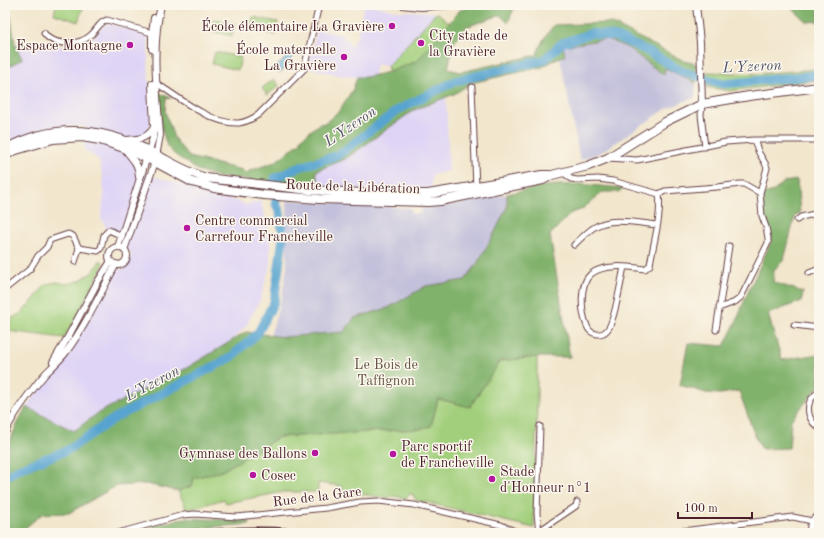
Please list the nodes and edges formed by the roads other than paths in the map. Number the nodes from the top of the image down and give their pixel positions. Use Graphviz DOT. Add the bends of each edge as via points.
graph roads {
  1 [pos="157,5"];
  2 [pos="160,5"];
  3 [pos="319,5"];
  4 [pos="402,5"];
  5 [pos="449,5"];
  6 [pos="696,5"];
  7 [pos="44,33"];
  8 [pos="152,33"];
  9 [pos="156,53"];
  10 [pos="152,63"];
  11 [pos="156,83"];
  12 [pos="472,87"];
  13 [pos="819,87"];
  14 [pos="702,104"];
  15 [pos="154,128"];
  16 [pos="754,140"];
  17 [pos="819,140"];
  18 [pos="124,144"];
  19 [pos="704,147"];
  20 [pos="9,149"];
  21 [pos="5,156"];
  22 [pos="152,156"];
  23 [pos="608,158"];
  24 [pos="563,172"];
  25 [pos="140,180"];
  26 [pos="477,190"];
  27 [pos="760,193"];
  28 [pos="658,194"];
  29 [pos="819,213"];
  30 [pos="797,220"];
  31 [pos="657,225"];
  32 [pos="122,236"];
  33 [pos="574,245"];
  34 [pos="729,246"];
  35 [pos="79,248"];
  36 [pos="121,248"];
  37 [pos="76,262"];
  38 [pos="114,263"];
  39 [pos="624,267"];
  40 [pos="819,269"];
  41 [pos="809,273"];
  42 [pos="5,289"];
  43 [pos="719,308"];
  44 [pos="794,325"];
  45 [pos="819,328"];
  46 [pos="716,330"];
  47 [pos="819,390"];
  48 [pos="540,426"];
  49 [pos="819,428"];
  50 [pos="5,432"];
  51 [pos="577,502"];
  52 [pos="819,517"];
  53 [pos="812,521"];
  54 [pos="539,532"];
  55 [pos="118,533"];
  56 [pos="519,533"];
  57 [pos="667,533"];
  58 [pos="811,533"];
  1 -- 8 [label="street"];
  2 -- 9 [label="street"];
  3 -- 11 [label="street" via="304,69 250,120 232,123 212,118"];
  4 -- 5 [label="street"];
  6 -- 14 [label="street" via="700,34"];
  7 -- 8 [label="street" via="51,40 62,43 77,42 92,35 103,21 107,20"];
  8 -- 9 [label="street"];
  8 -- 10 [label="street"];
  9 -- 11 [label="street"];
  10 -- 11 [label="street"];
  10 -- 15 [label="street"];
  11 -- 22 [label="street" via="160,134"];
  12 -- 26 [label="street"];
  13 -- 14 [label="main road, Route de la Libération"];
  14 -- 19 [label="street"];
  14 -- 23 [label="main road, Route de la Libération" via="665,122"];
  15 -- 18 [label="street" via="146,138"];
  15 -- 22 [label="street"];
  16 -- 17 [label="street, Route de la Libération"];
  16 -- 19 [label="street, Route de la Libération"];
  16 -- 27 [label="street" via="767,168"];
  18 -- 20 [label="main road" via="103,134 71,130 36,136"];
  18 -- 22 [label="main road"];
  18 -- 25 [label="street" via="138,166"];
  19 -- 23 [label="street, Route de la Libération" via="637,160"];
  20 -- 21 [label="main road"];
  22 -- 25 [label="street"];
  22 -- 26 [label="main road, Route de la Libération" via="206,178 266,186 416,194"];
  22 -- 26 [label="main road, Route de la Libération" via="192,182 264,195 428,202"];
  22 -- 36 [label="street"];
  23 -- 24 [label="main road, Route de la Libération"];
  24 -- 26 [label="main road, Route de la Libération" via="542,174"];
  24 -- 28 [label="street" via="570,179 613,181"];
  25 -- 32 [label="street"];
  27 -- 28 [label="street" via="740,184 665,191"];
  27 -- 43 [label="street" via="768,243 741,297"];
  28 -- 31 [label="street" via="660,201"];
  29 -- 30 [label="street"];
  31 -- 33 [label="street" via="626,221 608,222 594,227"];
  31 -- 39 [label="street" via="650,265 645,269"];
  32 -- 35 [label="street" via="109,230 104,235 98,251"];
  32 -- 36 [label="street"];
  34 -- 43 [label="street"];
  35 -- 37 [label="street"];
  35 -- 42 [label="street" via="73,236 68,234 50,240 30,269"];
  36 -- 38 [label="street" via="111,251 109,256"];
  36 -- 38 [label="street" via="126,254 126,259 123,263"];
  38 -- 50 [label="street" via="97,283 46,374 25,400"];
  39 -- 39 [label="street" via="615,266 596,271 586,280 582,303 586,326 593,333 604,333 611,325"];
  40 -- 41 [label="street"];
  43 -- 46 [label="street"];
  44 -- 45 [label="street"];
  47 -- 49 [label="street" via="810,401 809,411 811,420"];
  48 -- 54 [label="street" via="537,513"];
  51 -- 54 [label="street" via="576,506"];
  52 -- 53 [label="main road"];
  53 -- 57 [label="street" via="793,517"];
  53 -- 58 [label="main road"];
  55 -- 56 [label="street, Rue de la Gare" via="183,515 246,516 378,501 414,505 501,525"];
}
